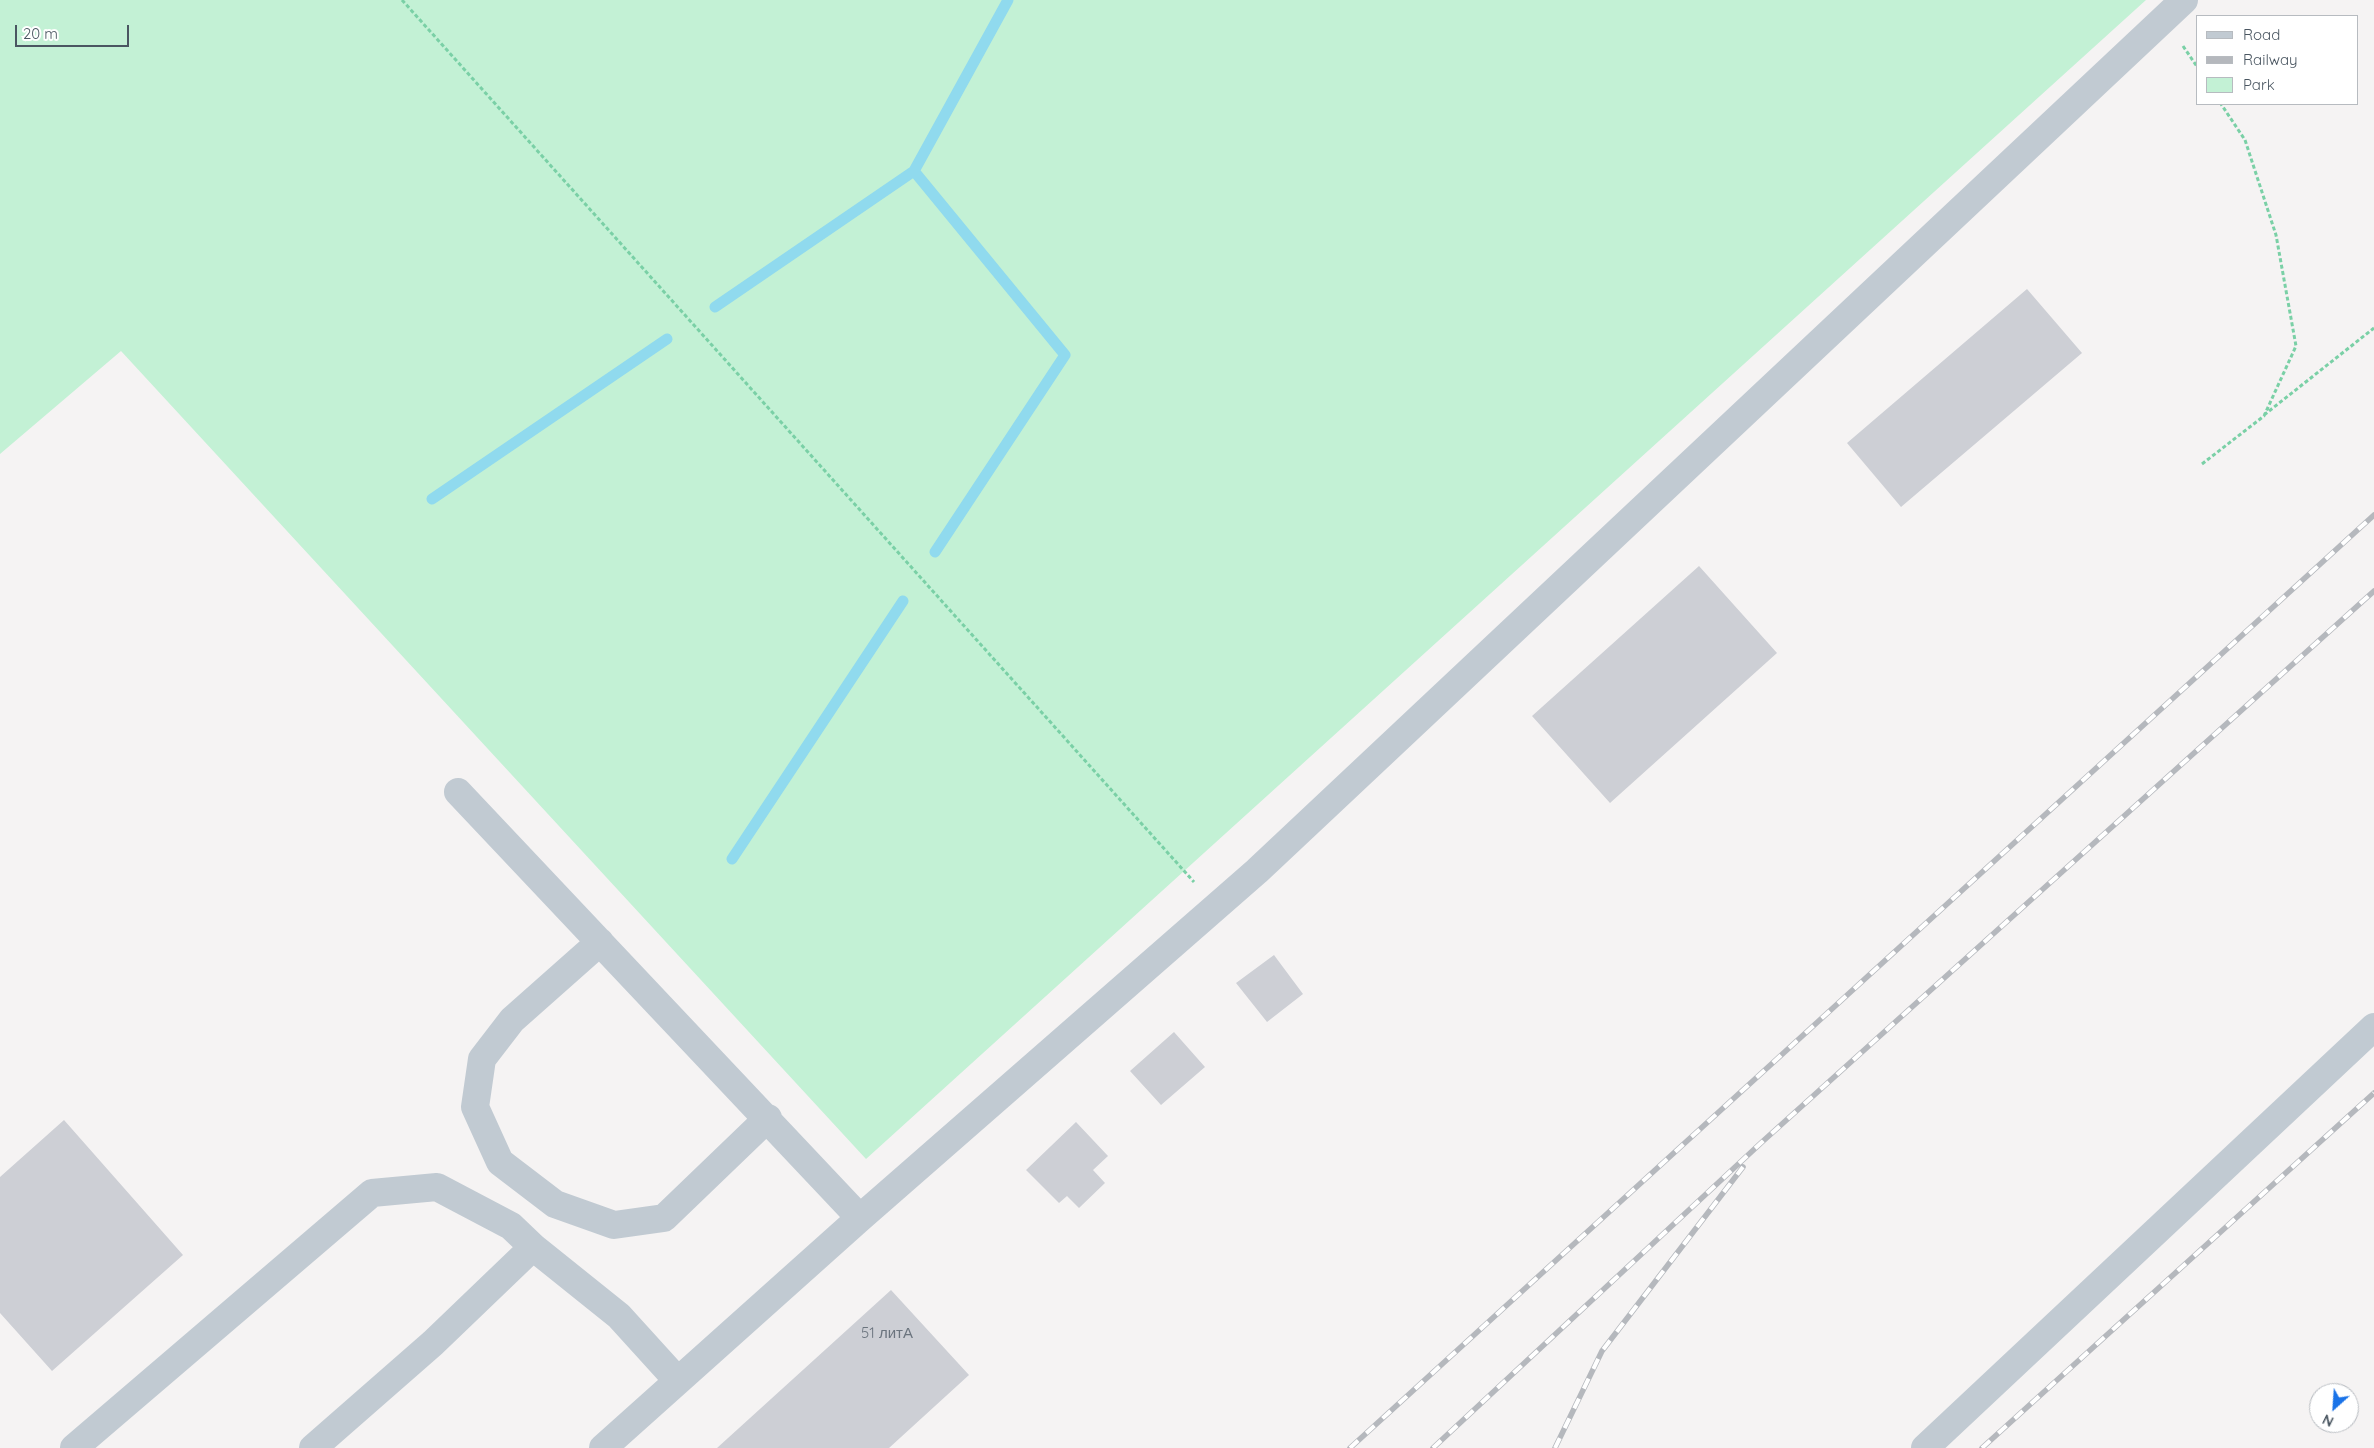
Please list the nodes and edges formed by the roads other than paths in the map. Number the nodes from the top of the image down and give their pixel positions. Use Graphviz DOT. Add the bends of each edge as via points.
graph roads {
  1 [pos="2184,0"];
  2 [pos="458,792"];
  3 [pos="600,942"];
  4 [pos="2374,1027"];
  5 [pos="768,1118"];
  6 [pos="860,1218"];
  7 [pos="532,1247"];
  8 [pos="678,1381"];
  9 [pos="74,1448"];
  10 [pos="312,1448"];
  11 [pos="603,1448"];
  12 [pos="1925,1448"];
  1 -- 6 [label="lane" via="1257,871"];
  2 -- 3 [label="lane"];
  3 -- 5 [label="lane"];
  3 -- 5 [label="lane" via="512,1020 482,1058 475,1107 500,1162 555,1204 614,1226 664,1218"];
  4 -- 12 [label="lane"];
  5 -- 6 [label="lane"];
  6 -- 8 [label="lane"];
  7 -- 8 [label="lane" via="619,1316"];
  7 -- 9 [label="lane" via="511,1226 438,1187 372,1193"];
  7 -- 10 [label="lane" via="433,1343"];
  8 -- 11 [label="lane"];
}
